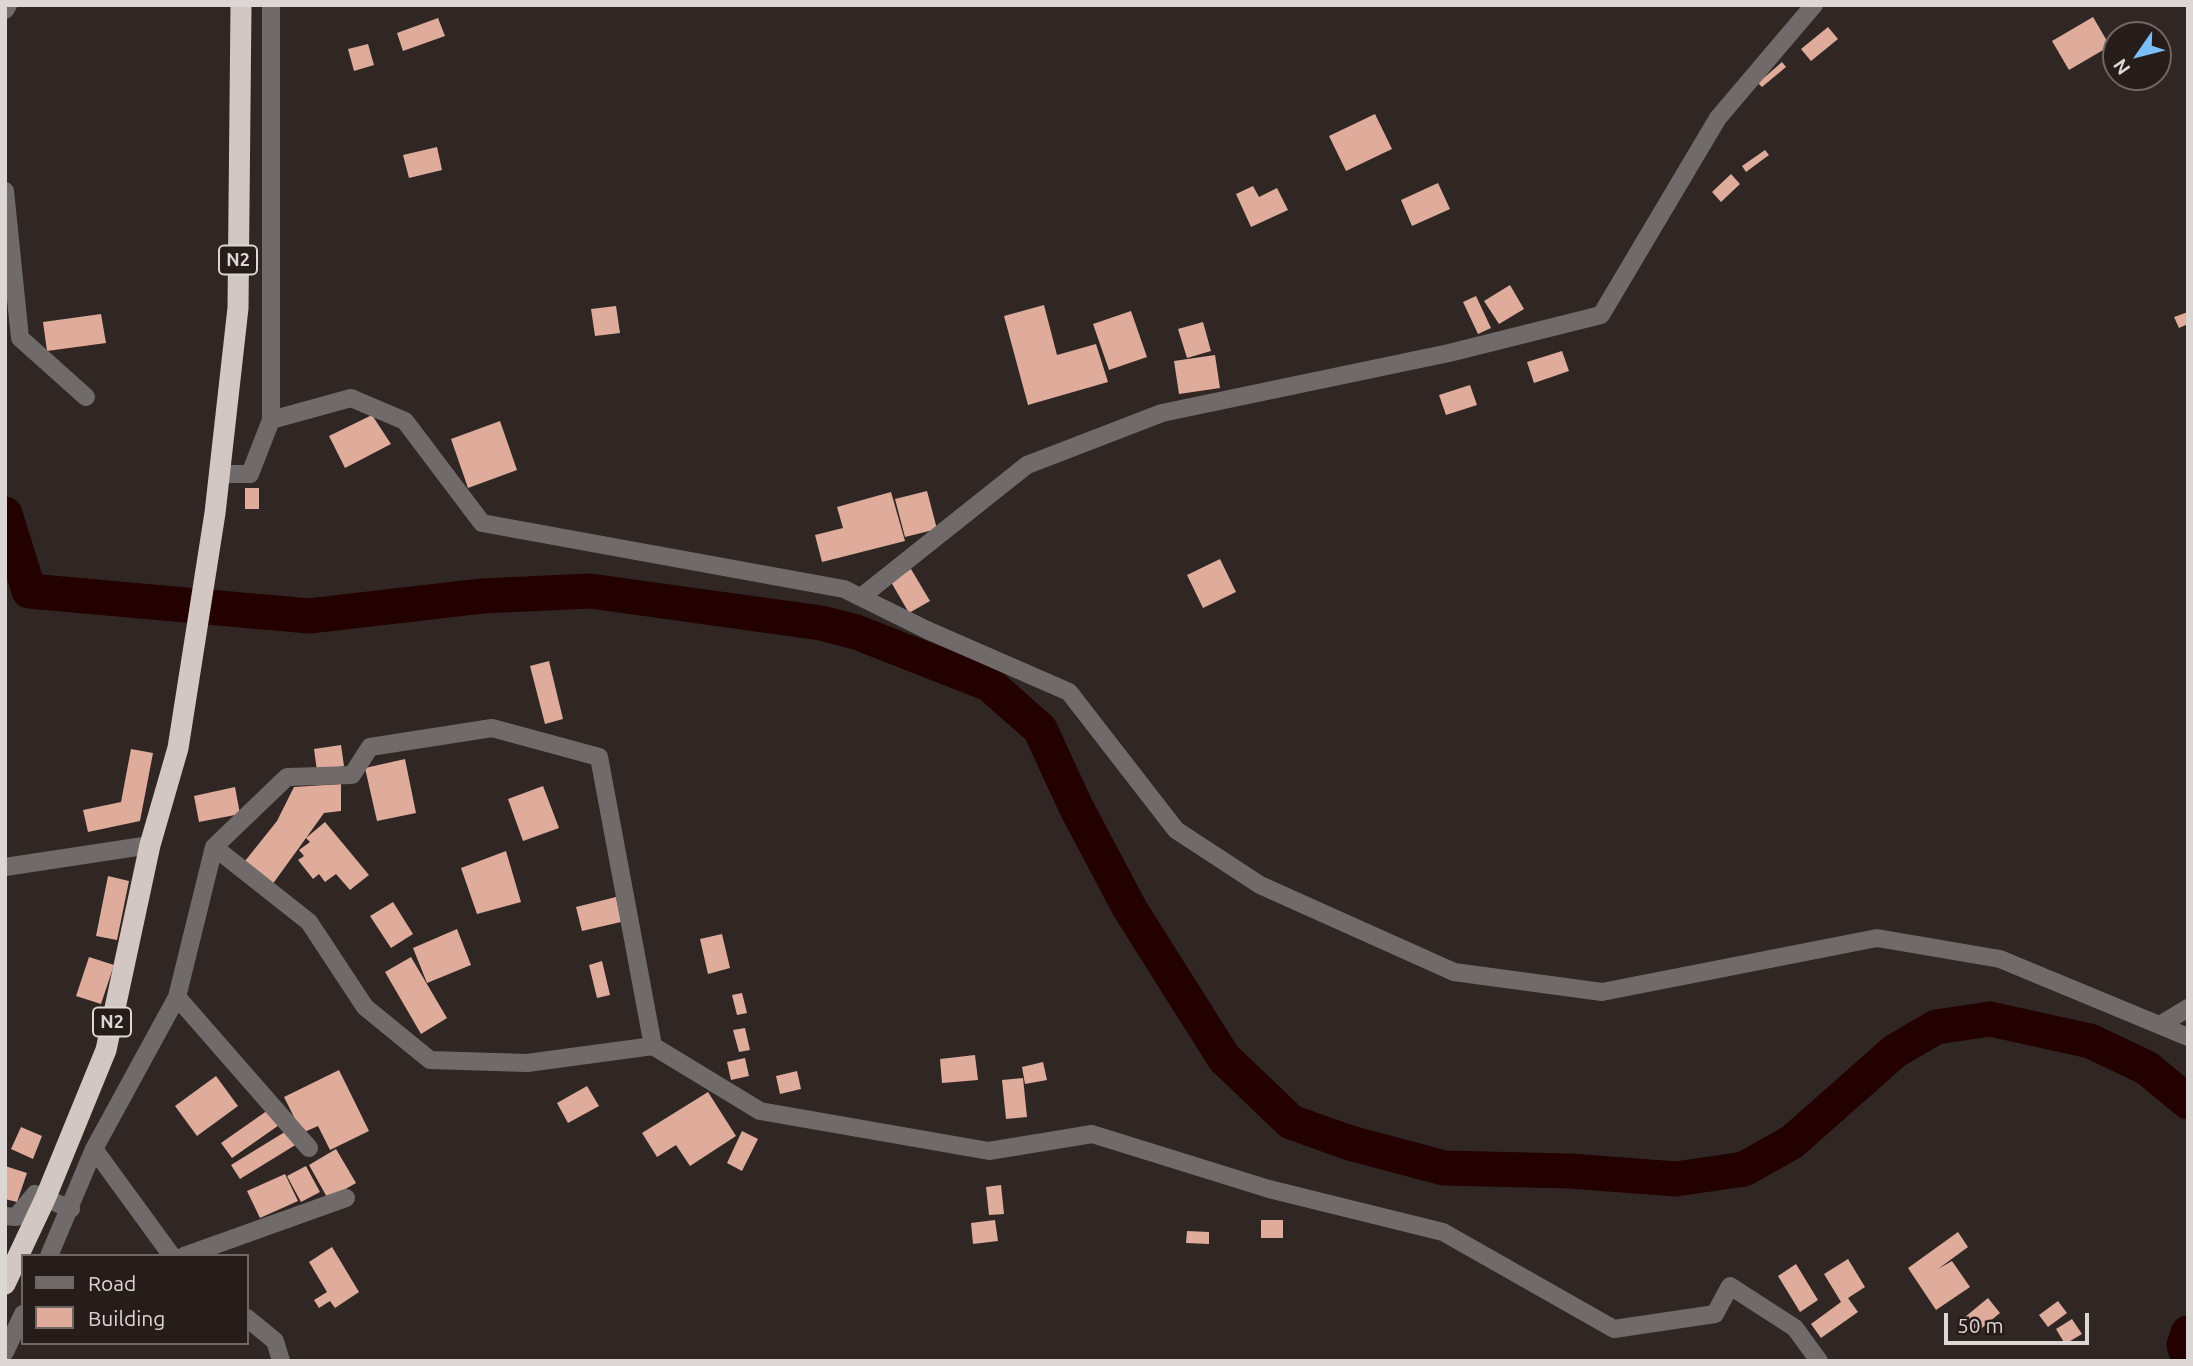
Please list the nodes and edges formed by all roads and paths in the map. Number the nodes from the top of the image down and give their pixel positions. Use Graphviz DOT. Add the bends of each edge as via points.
graph roads {
  1 [pos="8,5"];
  2 [pos="241,5"];
  3 [pos="271,5"];
  4 [pos="1814,5"];
  5 [pos="5,10"];
  6 [pos="5,191"];
  7 [pos="86,397"];
  8 [pos="271,420"];
  9 [pos="219,474"];
  10 [pos="861,597"];
  11 [pos="150,845"];
  12 [pos="214,847"];
  13 [pos="5,867"];
  14 [pos="177,997"];
  15 [pos="2188,1008"];
  16 [pos="2160,1025"];
  17 [pos="2188,1037"];
  18 [pos="653,1046"];
  19 [pos="309,1148"];
  20 [pos="94,1149"];
  21 [pos="346,1198"];
  22 [pos="45,1199"];
  23 [pos="71,1209"];
  24 [pos="5,1216"];
  25 [pos="50,1254"];
  26 [pos="171,1254"];
  27 [pos="190,1254"];
  28 [pos="5,1284"];
  29 [pos="21,1318"];
  30 [pos="248,1319"];
  31 [pos="5,1352"];
  32 [pos="281,1361"];
  33 [pos="1819,1361"];
  1 -- 5 [label="street"];
  2 -- 9 [label="highway, N2" via="238,308"];
  3 -- 8 [label="street"];
  4 -- 10 [label="street" via="1718,118 1601,316 1162,413 1027,465"];
  6 -- 7 [label="street" via="20,338"];
  8 -- 9 [label="street" via="250,474"];
  8 -- 10 [label="street" via="351,398 405,421 482,523 844,589"];
  9 -- 11 [label="highway, N2" via="178,748"];
  10 -- 16 [label="street" via="1069,692 1176,830 1260,885 1454,972 1602,992 1877,938 2000,959"];
  11 -- 13 [label="street"];
  11 -- 22 [label="highway, N2" via="106,1051"];
  12 -- 14 [label="street"];
  12 -- 18 [label="street" via="309,922 365,1007 430,1060 527,1063"];
  12 -- 18 [label="street" via="287,777 352,775 370,747 492,728 599,757"];
  14 -- 19 [label="street"];
  14 -- 20 [label="street"];
  15 -- 16 [label="street"];
  16 -- 17 [label="street"];
  18 -- 33 [label="street" via="760,1111 989,1151 1091,1134 1269,1189 1443,1232 1614,1329 1715,1314 1730,1286 1795,1328"];
  20 -- 23 [label="street"];
  20 -- 26 [label="street"];
  21 -- 27 [label="street"];
  22 -- 23 [label="street"];
  22 -- 24 [label="street" via="35,1194 16,1217"];
  22 -- 28 [label="highway, N2"];
  23 -- 25 [label="street"];
  29 -- 31 [label="street"];
  30 -- 32 [label="street" via="275,1341"];
}
